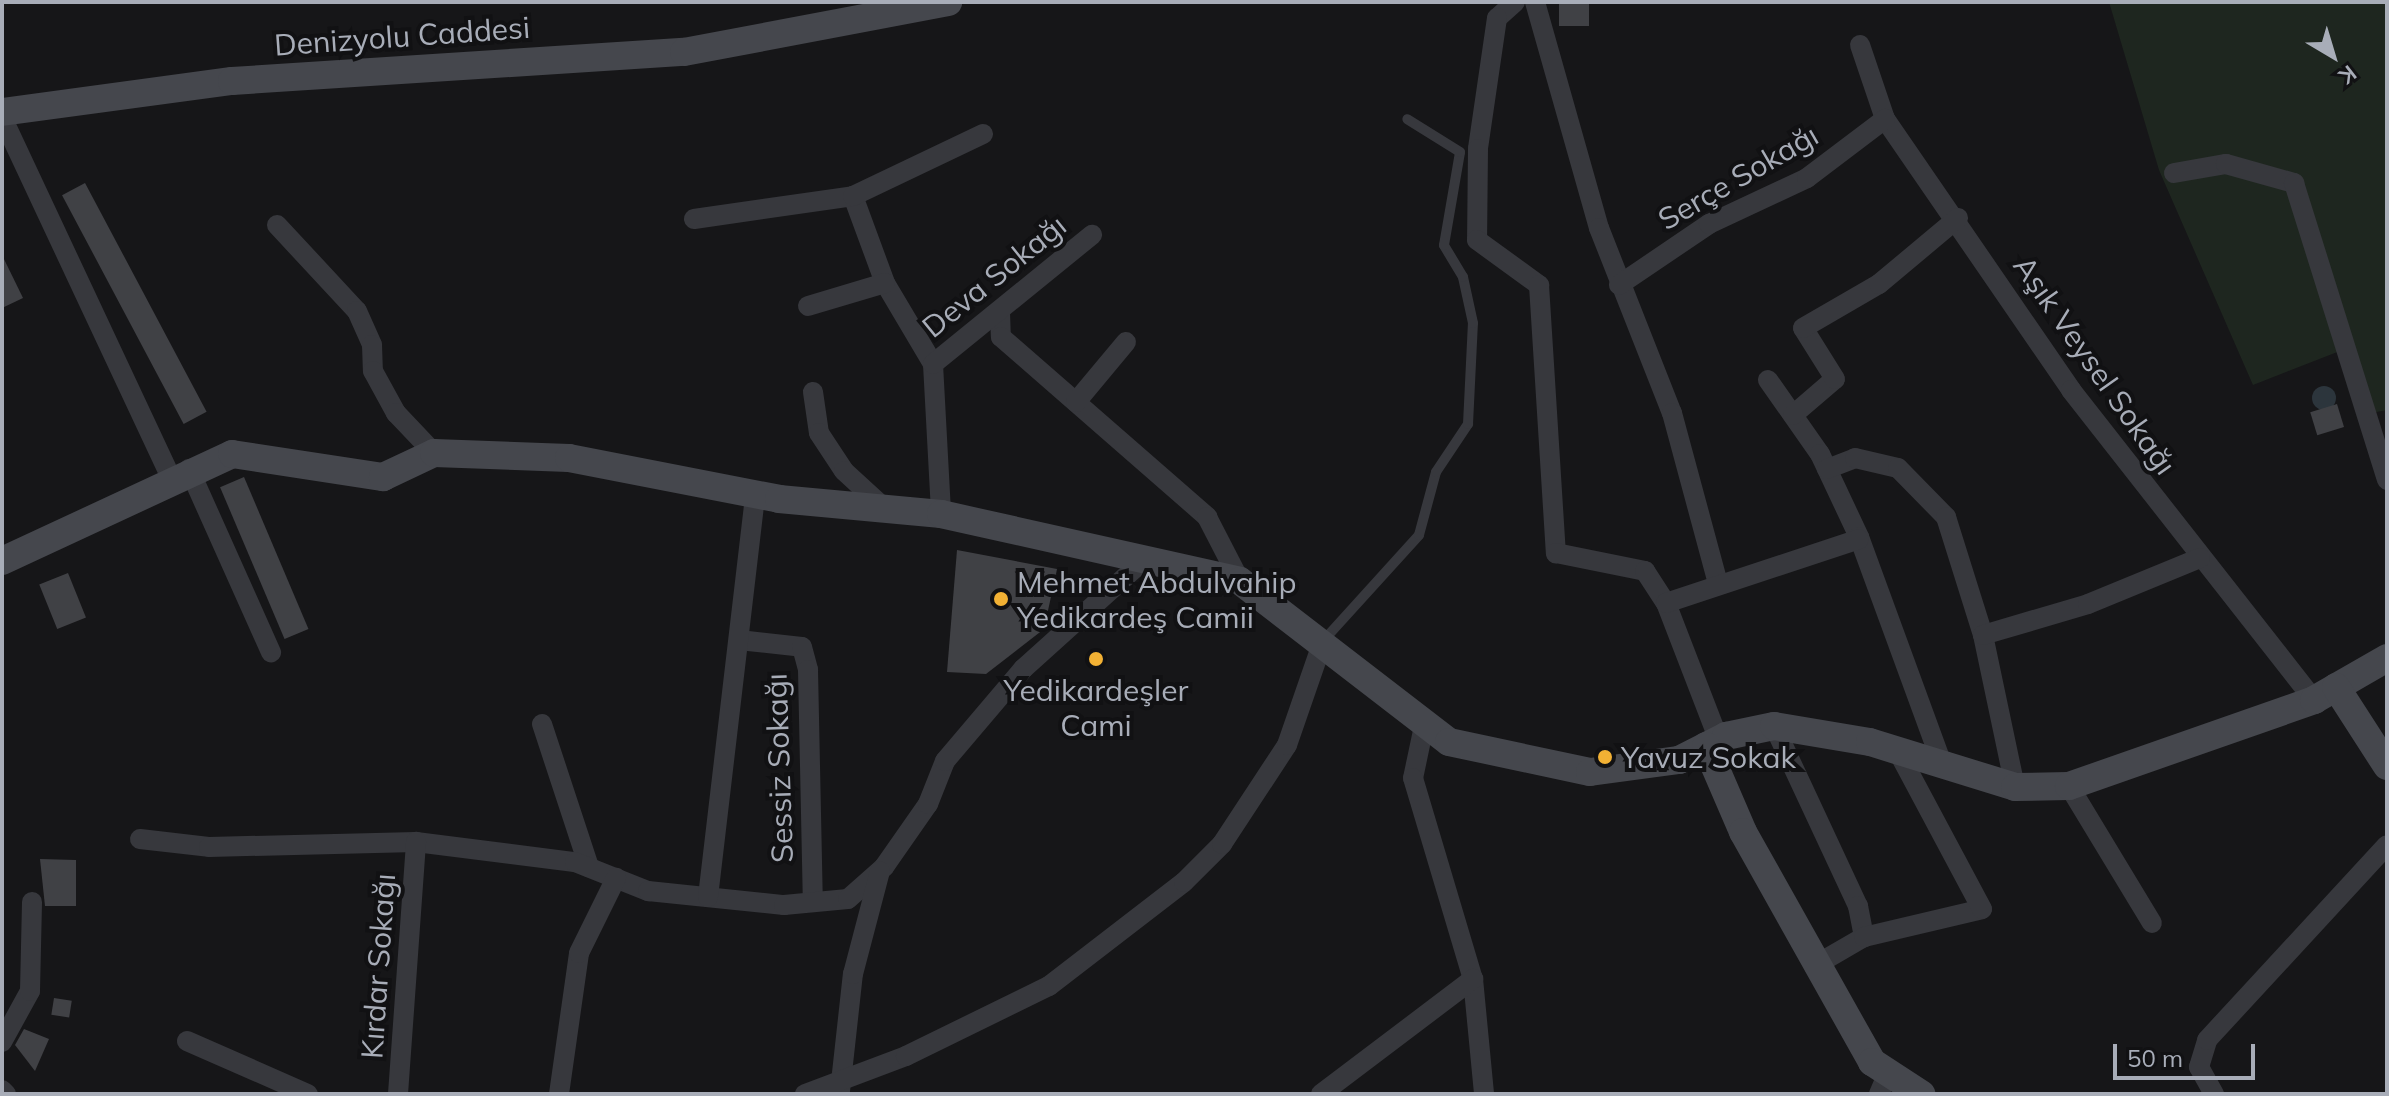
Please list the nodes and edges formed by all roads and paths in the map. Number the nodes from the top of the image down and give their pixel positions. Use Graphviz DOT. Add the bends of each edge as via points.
graph roads {
  1 [pos="948,2"];
  2 [pos="1515,2"];
  3 [pos="1535,2"];
  4 [pos="1860,45"];
  5 [pos="2,115"];
  6 [pos="1407,119"];
  7 [pos="1885,119"];
  8 [pos="983,134"];
  9 [pos="2174,173"];
  10 [pos="853,196"];
  11 [pos="1958,218"];
  12 [pos="694,219"];
  13 [pos="277,225"];
  14 [pos="1092,235"];
  15 [pos="885,283"];
  16 [pos="1619,285"];
  17 [pos="808,306"];
  18 [pos="1000,312"];
  19 [pos="1126,342"];
  20 [pos="933,364"];
  21 [pos="1768,380"];
  22 [pos="813,392"];
  23 [pos="1076,402"];
  24 [pos="1793,415"];
  25 [pos="434,453"];
  26 [pos="1827,469"];
  27 [pos="180,474"];
  28 [pos="2387,480"];
  29 [pos="755,495"];
  30 [pos="882,506"];
  31 [pos="941,514"];
  32 [pos="1859,539"];
  33 [pos="2200,558"];
  34 [pos="1144,560"];
  35 [pos="2,561"];
  36 [pos="1240,581"];
  37 [pos="1718,584"];
  38 [pos="1666,603"];
  39 [pos="1983,635"];
  40 [pos="739,640"];
  41 [pos="1323,641"];
  42 [pos="271,652"];
  43 [pos="2387,658"];
  44 [pos="2325,694"];
  45 [pos="542,724"];
  46 [pos="1424,726"];
  47 [pos="1774,726"];
  48 [pos="1713,743"];
  49 [pos="1897,750"];
  50 [pos="1942,764"];
  51 [pos="2387,766"];
  52 [pos="2069,786"];
  53 [pos="2015,787"];
  54 [pos="140,839"];
  55 [pos="416,842"];
  56 [pos="2387,845"];
  57 [pos="589,867"];
  58 [pos="880,871"];
  59 [pos="616,878"];
  60 [pos="708,897"];
  61 [pos="32,902"];
  62 [pos="813,902"];
  63 [pos="2152,923"];
  64 [pos="1864,937"];
  65 [pos="1814,966"];
  66 [pos="1473,979"];
  67 [pos="187,1041"];
  68 [pos="2,1042"];
  69 [pos="1884,1083"];
  70 [pos="841,1088"];
  71 [pos="308,1094"];
  72 [pos="398,1094"];
  73 [pos="559,1094"];
  74 [pos="805,1094"];
  75 [pos="1321,1094"];
  76 [pos="1484,1094"];
  77 [pos="1921,1094"];
  78 [pos="2214,1094"];
  1 -- 5 [label="main road, Denizyolu Caddesi" via="684,52 232,81"];
  2 -- 38 [label="street" via="1497,18 1478,149 1477,240 1539,285 1556,553 1645,571"];
  3 -- 16 [label="street"];
  4 -- 7 [label="street, Aşık Veysel Sokağı"];
  5 -- 27 [label="street"];
  6 -- 41 [label="lane" via="1460,152 1444,245 1463,277 1473,323 1468,424 1436,472 1419,535"];
  7 -- 11 [label="street, Aşık Veysel Sokağı"];
  7 -- 16 [label="street, Serçe Sokağı" via="1807,178 1709,224"];
  8 -- 10 [label="street"];
  9 -- 28 [label="street" via="2226,164 2294,183"];
  10 -- 12 [label="street"];
  10 -- 15 [label="street"];
  11 -- 24 [label="street" via="1879,284 1803,328 1835,379"];
  11 -- 33 [label="street, Aşık Veysel Sokağı" via="2071,390"];
  13 -- 25 [label="street" via="357,311 385,392"];
  14 -- 18 [label="street, Deva Sokağı"];
  15 -- 17 [label="street"];
  15 -- 20 [label="street"];
  16 -- 37 [label="street" via="1672,413"];
  18 -- 20 [label="street, Deva Sokağı"];
  18 -- 23 [label="street" via="1001,337"];
  19 -- 23 [label="street"];
  20 -- 31 [label="street"];
  21 -- 24 [label="street"];
  22 -- 30 [label="street" via="819,433 844,471"];
  23 -- 36 [label="street" via="1207,517"];
  24 -- 26 [label="street"];
  25 -- 27 [label="main road" via="383,477 267,454 232,454"];
  25 -- 29 [label="main road" via="569,458"];
  26 -- 32 [label="street"];
  26 -- 39 [label="street" via="1855,458 1898,468 1925,490 1946,517"];
  27 -- 35 [label="main road"];
  27 -- 42 [label="street"];
  29 -- 30 [label="main road"];
  29 -- 40 [label="street"];
  30 -- 31 [label="main road"];
  31 -- 34 [label="main road"];
  32 -- 37 [label="street"];
  32 -- 50 [label="street"];
  33 -- 39 [label="street" via="2088,604"];
  33 -- 44 [label="street, Aşık Veysel Sokağı"];
  34 -- 36 [label="main road"];
  34 -- 58 [label="street" via="1023,669 945,761 928,804"];
  36 -- 41 [label="main road"];
  37 -- 38 [label="street"];
  38 -- 48 [label="street"];
  39 -- 53 [label="street"];
  40 -- 60 [label="street"];
  40 -- 62 [label="street, Sessiz Sokağı" via="802,647 808,670"];
  41 -- 46 [label="main road"];
  41 -- 70 [label="street" via="1287,745 1222,844 1184,882 1049,986"];
  43 -- 44 [label="main road"];
  44 -- 51 [label="main road"];
  44 -- 52 [label="main road"];
  45 -- 57 [label="street"];
  46 -- 48 [label="main road" via="1449,742 1590,772 1679,760"];
  46 -- 66 [label="street" via="1413,778"];
  47 -- 48 [label="main road"];
  47 -- 49 [label="main road"];
  47 -- 64 [label="street" via="1858,906"];
  48 -- 65 [label="main road"];
  49 -- 50 [label="main road"];
  49 -- 64 [label="street" via="1982,909"];
  50 -- 53 [label="main road"];
  52 -- 53 [label="main road"];
  52 -- 63 [label="street"];
  54 -- 55 [label="street" via="209,847"];
  55 -- 57 [label="street"];
  55 -- 72 [label="street, Kırdar Sokağı"];
  56 -- 78 [label="street" via="2207,1040 2199,1067"];
  57 -- 59 [label="street"];
  58 -- 62 [label="street" via="848,899"];
  58 -- 70 [label="street" via="853,974"];
  59 -- 60 [label="street" via="648,891"];
  59 -- 73 [label="street" via="579,953"];
  60 -- 62 [label="street"];
  61 -- 68 [label="street" via="30,991"];
  64 -- 65 [label="street"];
  65 -- 69 [label="main road"];
  66 -- 75 [label="street"];
  66 -- 76 [label="street"];
  67 -- 71 [label="street"];
  69 -- 77 [label="main road"];
  70 -- 74 [label="street"];
}
